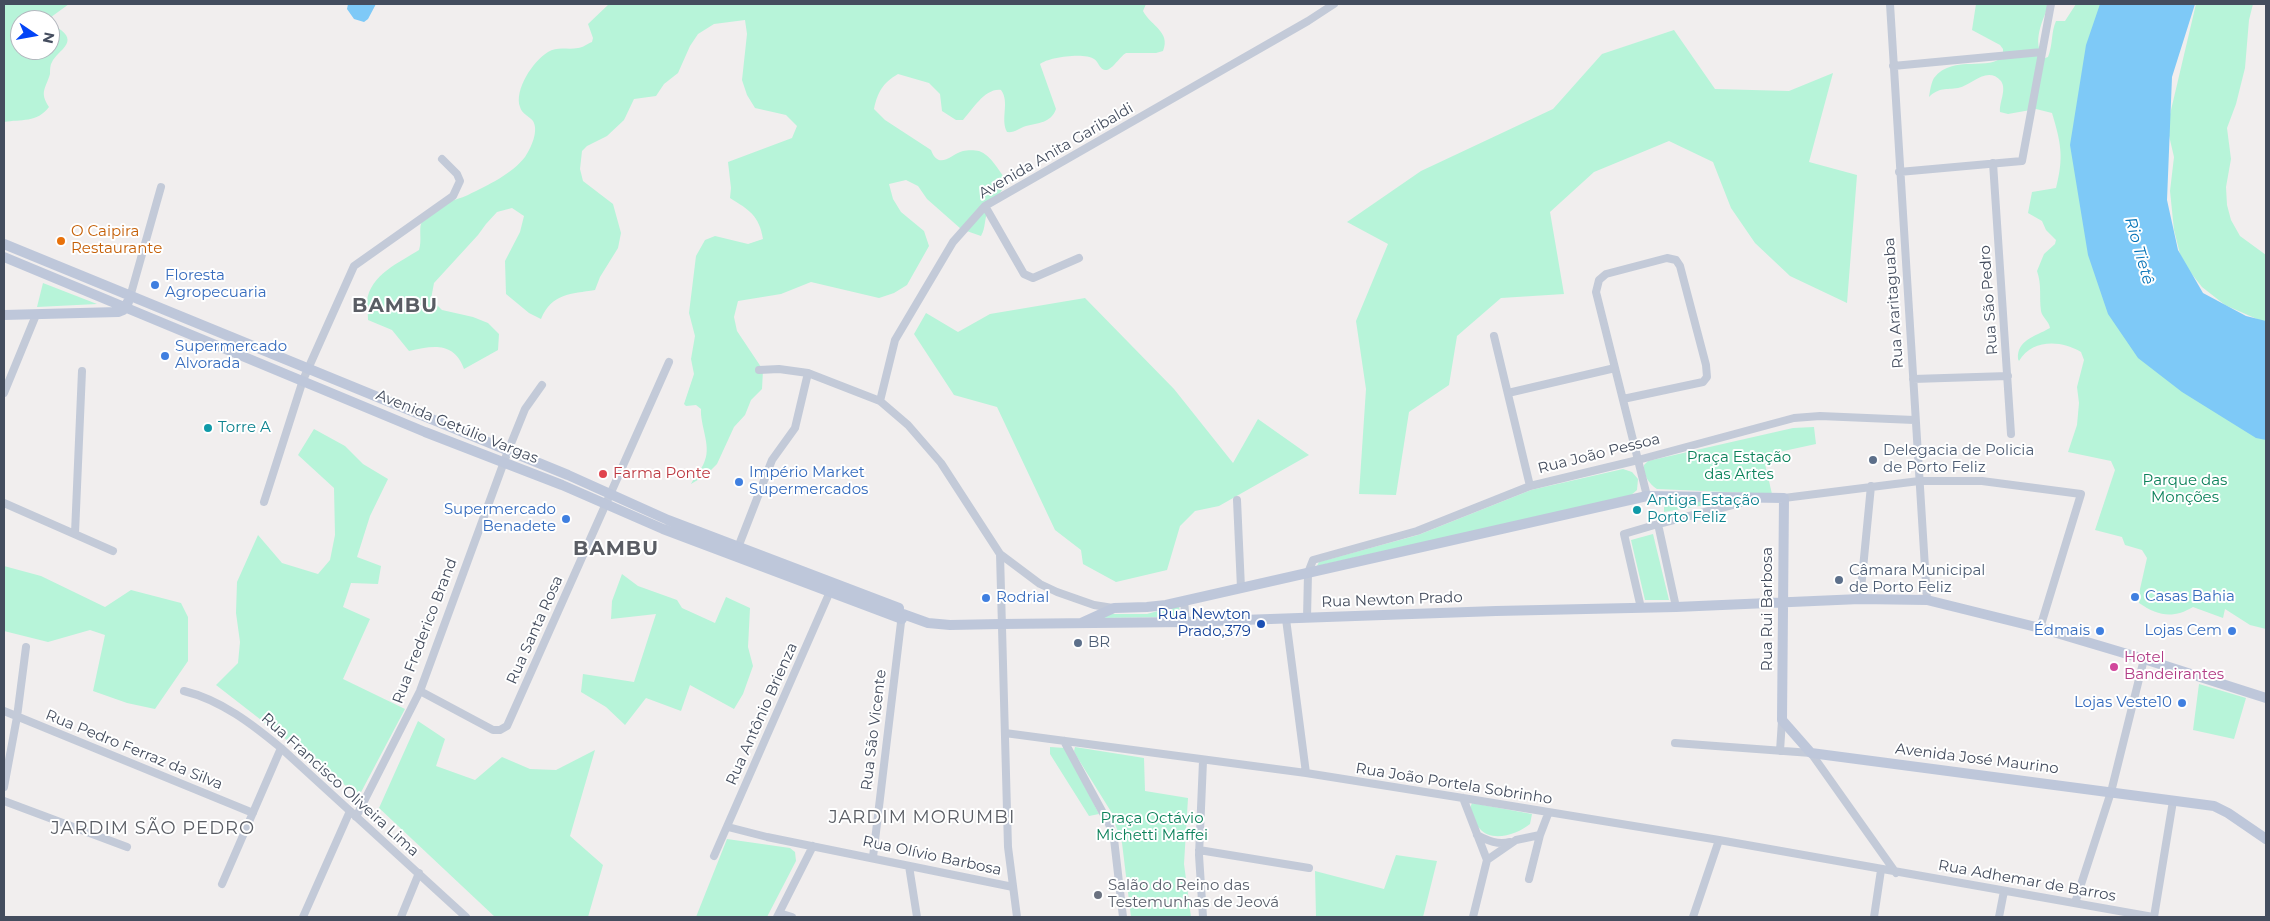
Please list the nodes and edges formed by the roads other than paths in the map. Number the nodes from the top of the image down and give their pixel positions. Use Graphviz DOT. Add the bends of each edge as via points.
graph roads {
  1 [pos="1334,4"];
  2 [pos="1890,4"];
  3 [pos="2051,4"];
  4 [pos="2042,52"];
  5 [pos="1893,66"];
  6 [pos="442,159"];
  7 [pos="1993,163"];
  8 [pos="1900,172"];
  9 [pos="161,187"];
  10 [pos="985,206"];
  11 [pos="4,244"];
  12 [pos="4,256"];
  13 [pos="1079,258"];
  14 [pos="130,297"];
  15 [pos="126,307"];
  16 [pos="4,315"];
  17 [pos="36,315"];
  18 [pos="1494,336"];
  19 [pos="669,362"];
  20 [pos="1616,368"];
  21 [pos="307,370"];
  22 [pos="759,370"];
  23 [pos="82,371"];
  24 [pos="808,373"];
  25 [pos="2008,376"];
  26 [pos="1912,379"];
  27 [pos="303,380"];
  28 [pos="542,384"];
  29 [pos="4,393"];
  30 [pos="1508,393"];
  31 [pos="1623,399"];
  32 [pos="880,401"];
  33 [pos="395,405"];
  34 [pos="390,417"];
  35 [pos="1914,420"];
  36 [pos="2012,434"];
  37 [pos="508,450"];
  38 [pos="1638,460"];
  39 [pos="504,463"];
  40 [pos="1918,481"];
  41 [pos="1530,486"];
  42 [pos="1871,486"];
  43 [pos="610,494"];
  44 [pos="1647,496"];
  45 [pos="1759,498"];
  46 [pos="1784,498"];
  47 [pos="1237,500"];
  48 [pos="264,502"];
  49 [pos="4,503"];
  50 [pos="605,505"];
  51 [pos="666,524"];
  52 [pos="1658,524"];
  53 [pos="75,533"];
  54 [pos="114,551"];
  55 [pos="736,551"];
  56 [pos="1000,554"];
  57 [pos="1308,573"];
  58 [pos="831,588"];
  59 [pos="1242,588"];
  60 [pos="1860,599"];
  61 [pos="1927,600"];
  62 [pos="1184,601"];
  63 [pos="1784,602"];
  64 [pos="1676,607"];
  65 [pos="1114,608"];
  66 [pos="1641,608"];
  67 [pos="901,614"];
  68 [pos="1307,618"];
  69 [pos="1286,619"];
  70 [pos="1186,622"];
  71 [pos="1081,623"];
  72 [pos="1001,624"];
  73 [pos="2040,628"];
  74 [pos="26,647"];
  75 [pos="2144,659"];
  76 [pos="184,691"];
  77 [pos="420,691"];
  78 [pos="2266,698"];
  79 [pos="4,711"];
  80 [pos="17,717"];
  81 [pos="1782,720"];
  82 [pos="1005,733"];
  83 [pos="1064,741"];
  84 [pos="1675,743"];
  85 [pos="281,748"];
  86 [pos="1780,751"];
  87 [pos="1811,753"];
  88 [pos="1202,761"];
  89 [pos="1306,774"];
  90 [pos="4,787"];
  91 [pos="2111,792"];
  92 [pos="1462,798"];
  93 [pos="2173,800"];
  94 [pos="4,801"];
  95 [pos="350,811"];
  96 [pos="253,813"];
  97 [pos="1548,814"];
  98 [pos="356,817"];
  99 [pos="728,827"];
  100 [pos="1477,835"];
  101 [pos="1540,835"];
  102 [pos="2266,839"];
  103 [pos="1516,840"];
  104 [pos="1718,840"];
  105 [pos="812,846"];
  106 [pos="127,847"];
  107 [pos="1199,850"];
  108 [pos="714,856"];
  109 [pos="873,857"];
  110 [pos="1487,860"];
  111 [pos="909,866"];
  112 [pos="1309,868"];
  113 [pos="1882,870"];
  114 [pos="418,873"];
  115 [pos="1896,873"];
  116 [pos="1528,879"];
  117 [pos="222,884"];
  118 [pos="1013,887"];
  119 [pos="2004,891"];
  120 [pos="2076,904"];
  121 [pos="778,915"];
  122 [pos="303,917"];
  123 [pos="401,917"];
  124 [pos="466,917"];
  125 [pos="792,917"];
  126 [pos="918,917"];
  127 [pos="1017,917"];
  128 [pos="1123,917"];
  129 [pos="1203,917"];
  130 [pos="1473,917"];
  131 [pos="1693,917"];
  132 [pos="1874,917"];
  133 [pos="1999,917"];
  134 [pos="2154,917"];
  1 -- 10 [label="street, Avenida Anita Garibaldi"];
  2 -- 5 [label="street, Rua Araritaguaba"];
  3 -- 4 [label="street"];
  4 -- 5 [label="street"];
  4 -- 7 [label="street" via="2022,161"];
  5 -- 8 [label="street, Rua Araritaguaba"];
  6 -- 21 [label="street" via="460,181 453,196 354,266"];
  7 -- 8 [label="street"];
  7 -- 25 [label="street, Rua São Pedro"];
  8 -- 26 [label="street, Rua Araritaguaba"];
  9 -- 14 [label="street"];
  10 -- 13 [label="street" via="1024,274 1033,278"];
  10 -- 32 [label="street, Avenida Anita Garibaldi" via="953,242 894,340"];
  11 -- 14 [label="street, Avenida Getúlio Vargas"];
  12 -- 15 [label="street, Avenida Getúlio Vargas"];
  14 -- 15 [label="street"];
  14 -- 21 [label="street, Avenida Getúlio Vargas"];
  15 -- 17 [label="street" via="118,312"];
  15 -- 27 [label="street, Avenida Getúlio Vargas"];
  16 -- 17 [label="street"];
  17 -- 29 [label="street"];
  18 -- 30 [label="street"];
  19 -- 43 [label="street, Rua Santa Rosa"];
  20 -- 30 [label="street"];
  20 -- 31 [label="street"];
  20 -- 31 [label="street" via="1596,292 1599,280 1606,274 1667,258 1676,260 1707,377 1703,382"];
  21 -- 27 [label="street"];
  21 -- 33 [label="street, Avenida Getúlio Vargas"];
  22 -- 24 [label="street"];
  23 -- 53 [label="street"];
  24 -- 32 [label="street"];
  24 -- 55 [label="street" via="794,428 772,460"];
  25 -- 26 [label="street"];
  25 -- 36 [label="street, Rua São Pedro"];
  26 -- 35 [label="street, Rua Araritaguaba"];
  27 -- 34 [label="street, Avenida Getúlio Vargas"];
  27 -- 48 [label="street"];
  28 -- 37 [label="street, Rua Frederico Brand" via="525,409"];
  30 -- 41 [label="street"];
  31 -- 38 [label="street"];
  32 -- 56 [label="street" via="908,425 941,463"];
  33 -- 34 [label="street"];
  33 -- 37 [label="street, Avenida Getúlio Vargas"];
  34 -- 39 [label="street, Avenida Getúlio Vargas"];
  35 -- 38 [label="street, Rua João Pessoa" via="1794,418"];
  35 -- 40 [label="street, Rua Araritaguaba"];
  37 -- 39 [label="street, Rua Frederico Brand"];
  37 -- 43 [label="street, Avenida Getúlio Vargas"];
  38 -- 41 [label="street, Rua João Pessoa"];
  38 -- 44 [label="street"];
  39 -- 50 [label="street, Avenida Getúlio Vargas"];
  39 -- 77 [label="street, Rua Frederico Brand"];
  40 -- 42 [label="street"];
  40 -- 61 [label="street, Rua Araritaguaba"];
  40 -- 73 [label="street" via="1982,481 2081,494"];
  41 -- 57 [label="street, Rua João Pessoa" via="1417,532 1313,560"];
  42 -- 46 [label="street"];
  42 -- 60 [label="street"];
  43 -- 50 [label="street, Rua Santa Rosa"];
  43 -- 51 [label="street, Avenida Getúlio Vargas"];
  44 -- 45 [label="street"];
  44 -- 57 [label="street"];
  45 -- 46 [label="street"];
  45 -- 52 [label="street"];
  46 -- 63 [label="street, Rua Rui Barbosa"];
  47 -- 59 [label="street"];
  49 -- 53 [label="street"];
  50 -- 51 [label="street, Avenida Getúlio Vargas"];
  50 -- 77 [label="street, Rua Santa Rosa" via="507,726 494,730"];
  51 -- 55 [label="street, Avenida Getúlio Vargas"];
  52 -- 64 [label="street"];
  52 -- 66 [label="street" via="1624,534"];
  53 -- 54 [label="street"];
  55 -- 58 [label="street, Avenida Getúlio Vargas"];
  56 -- 65 [label="street" via="1040,584 1094,605"];
  56 -- 72 [label="street"];
  57 -- 59 [label="street"];
  57 -- 68 [label="street"];
  58 -- 67 [label="street, Avenida Getúlio Vargas"];
  58 -- 99 [label="street, Rua Antônio Brienza"];
  59 -- 62 [label="street"];
  60 -- 61 [label="street, Rua Newton Prado"];
  60 -- 63 [label="street, Rua Newton Prado"];
  61 -- 73 [label="street, Rua Newton Prado"];
  62 -- 65 [label="street" via="1147,608"];
  62 -- 70 [label="street"];
  63 -- 64 [label="street, Rua Newton Prado"];
  63 -- 81 [label="street, Rua Rui Barbosa"];
  64 -- 66 [label="street, Rua Newton Prado"];
  65 -- 71 [label="street"];
  66 -- 68 [label="street, Rua Newton Prado"];
  67 -- 72 [label="street, Avenida Getúlio Vargas" via="928,623"];
  67 -- 109 [label="street, Rua São Vicente"];
  68 -- 69 [label="street, Rua Newton Prado"];
  69 -- 70 [label="street, Rua Newton Prado"];
  69 -- 89 [label="street"];
  70 -- 71 [label="street, Rua Newton Prado"];
  71 -- 72 [label="street, Rua Newton Prado"];
  72 -- 82 [label="street"];
  73 -- 75 [label="street, Rua Newton Prado"];
  74 -- 80 [label="street"];
  75 -- 78 [label="street, Rua Newton Prado"];
  75 -- 91 [label="street"];
  76 -- 85 [label="street, Rua Francisco Oliveira Lima" via="200,695 229,710"];
  77 -- 98 [label="street, Rua Frederico Brand"];
  79 -- 80 [label="street, Rua Pedro Ferraz da Silva"];
  80 -- 90 [label="street"];
  80 -- 96 [label="street, Rua Pedro Ferraz da Silva"];
  81 -- 86 [label="street, Rua Rui Barbosa"];
  81 -- 87 [label="street"];
  82 -- 83 [label="street, Rua João Portela Sobrinho"];
  82 -- 118 [label="street" via="1008,847"];
  83 -- 88 [label="street, Rua João Portela Sobrinho"];
  83 -- 128 [label="street" via="1109,824 1114,839"];
  84 -- 86 [label="street, Avenida José Maurino"];
  85 -- 95 [label="street, Rua Francisco Oliveira Lima"];
  85 -- 96 [label="street"];
  86 -- 87 [label="street, Avenida José Maurino"];
  87 -- 91 [label="street, Avenida José Maurino"];
  87 -- 115 [label="street"];
  88 -- 89 [label="street, Rua João Portela Sobrinho"];
  88 -- 107 [label="street"];
  89 -- 92 [label="street, Rua João Portela Sobrinho"];
  91 -- 93 [label="street, Avenida José Maurino"];
  91 -- 120 [label="street"];
  92 -- 97 [label="street, Rua João Portela Sobrinho"];
  92 -- 100 [label="street"];
  93 -- 102 [label="street, Avenida José Maurino" via="2214,806"];
  93 -- 134 [label="street"];
  94 -- 106 [label="street"];
  95 -- 98 [label="street, Rua Francisco Oliveira Lima"];
  95 -- 122 [label="street"];
  96 -- 117 [label="street"];
  97 -- 101 [label="street"];
  97 -- 104 [label="street, Rua João Portela Sobrinho"];
  98 -- 114 [label="street, Rua Francisco Oliveira Lima"];
  99 -- 105 [label="street, Rua Olívio Barbosa"];
  99 -- 108 [label="street, Rua Antônio Brienza"];
  100 -- 103 [label="street" via="1488,842"];
  100 -- 110 [label="street"];
  101 -- 103 [label="street"];
  101 -- 116 [label="street"];
  103 -- 110 [label="street"];
  104 -- 113 [label="street, Rua João Portela Sobrinho"];
  104 -- 131 [label="street"];
  105 -- 109 [label="street, Rua Olívio Barbosa"];
  105 -- 121 [label="street"];
  107 -- 112 [label="street"];
  107 -- 129 [label="street"];
  109 -- 111 [label="street, Rua Olívio Barbosa"];
  110 -- 130 [label="street"];
  111 -- 118 [label="street, Rua Olívio Barbosa"];
  111 -- 126 [label="street"];
  113 -- 115 [label="street, Rua João Portela Sobrinho"];
  113 -- 132 [label="street"];
  114 -- 123 [label="street"];
  114 -- 124 [label="street, Rua Francisco Oliveira Lima"];
  115 -- 119 [label="street, Rua Adhemar de Barros"];
  118 -- 127 [label="street"];
  119 -- 120 [label="street, Rua Adhemar de Barros"];
  119 -- 133 [label="street"];
  120 -- 134 [label="street, Rua Adhemar de Barros"];
  121 -- 125 [label="street"];
}
